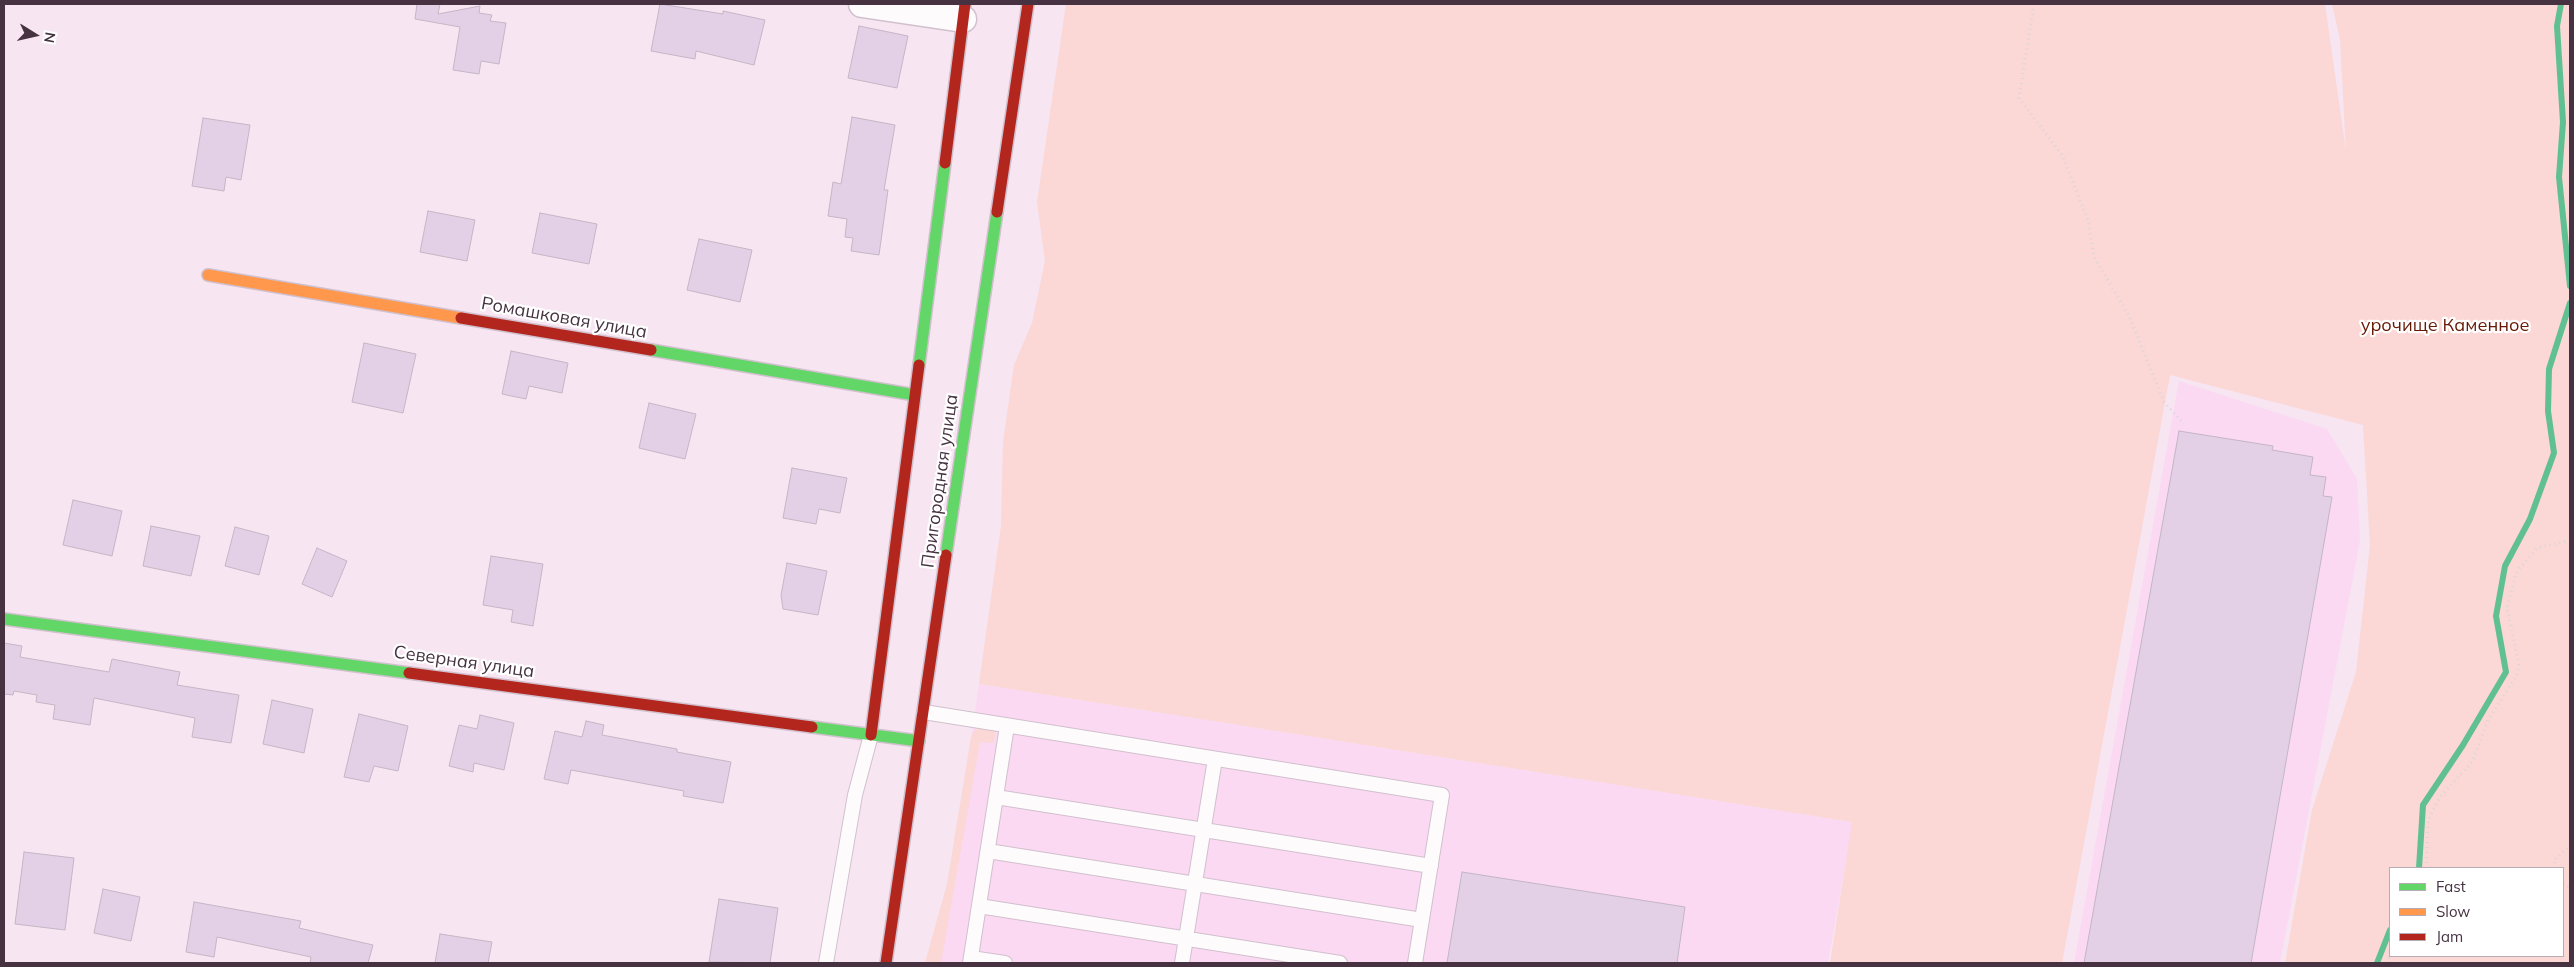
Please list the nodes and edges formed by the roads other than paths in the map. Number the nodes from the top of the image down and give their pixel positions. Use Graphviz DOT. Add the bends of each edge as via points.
graph roads {
  1 [pos="862,4"];
  2 [pos="1028,4"];
  3 [pos="964,12"];
  4 [pos="208,275"];
  5 [pos="915,395"];
  6 [pos="4,618"];
  7 [pos="924,712"];
  8 [pos="1007,726"];
  9 [pos="871,734"];
  10 [pos="919,741"];
  11 [pos="1215,759"];
  12 [pos="996,796"];
  13 [pos="1204,830"];
  14 [pos="988,851"];
  15 [pos="1431,866"];
  16 [pos="1195,884"];
  17 [pos="979,906"];
  18 [pos="1422,920"];
  19 [pos="1186,939"];
  20 [pos="970,961"];
  21 [pos="826,963"];
  22 [pos="886,963"];
  23 [pos="1006,963"];
  24 [pos="1182,963"];
  25 [pos="1340,963"];
  26 [pos="1415,963"];
  1 -- 3 [label="street"];
  2 -- 7 [label="street, Пригородная улица"];
  3 -- 5 [label="street, Пригородная улица"];
  4 -- 5 [label="street, Ромашковая улица"];
  5 -- 9 [label="street, Пригородная улица"];
  6 -- 9 [label="street, Северная улица"];
  7 -- 8 [label="lane"];
  7 -- 10 [label="street, Пригородная улица"];
  8 -- 11 [label="lane"];
  8 -- 12 [label="lane"];
  9 -- 10 [label="street, Северная улица"];
  9 -- 21 [label="lane" via="855,795"];
  10 -- 22 [label="street, Пригородная улица"];
  11 -- 13 [label="lane"];
  11 -- 15 [label="lane" via="1442,795"];
  12 -- 13 [label="lane"];
  12 -- 14 [label="lane"];
  13 -- 15 [label="lane"];
  13 -- 16 [label="lane"];
  14 -- 16 [label="lane"];
  14 -- 17 [label="lane"];
  15 -- 18 [label="lane"];
  16 -- 18 [label="lane"];
  16 -- 19 [label="lane"];
  17 -- 19 [label="lane"];
  17 -- 20 [label="lane"];
  18 -- 26 [label="lane"];
  19 -- 24 [label="lane"];
  19 -- 25 [label="lane"];
  20 -- 23 [label="lane"];
}
